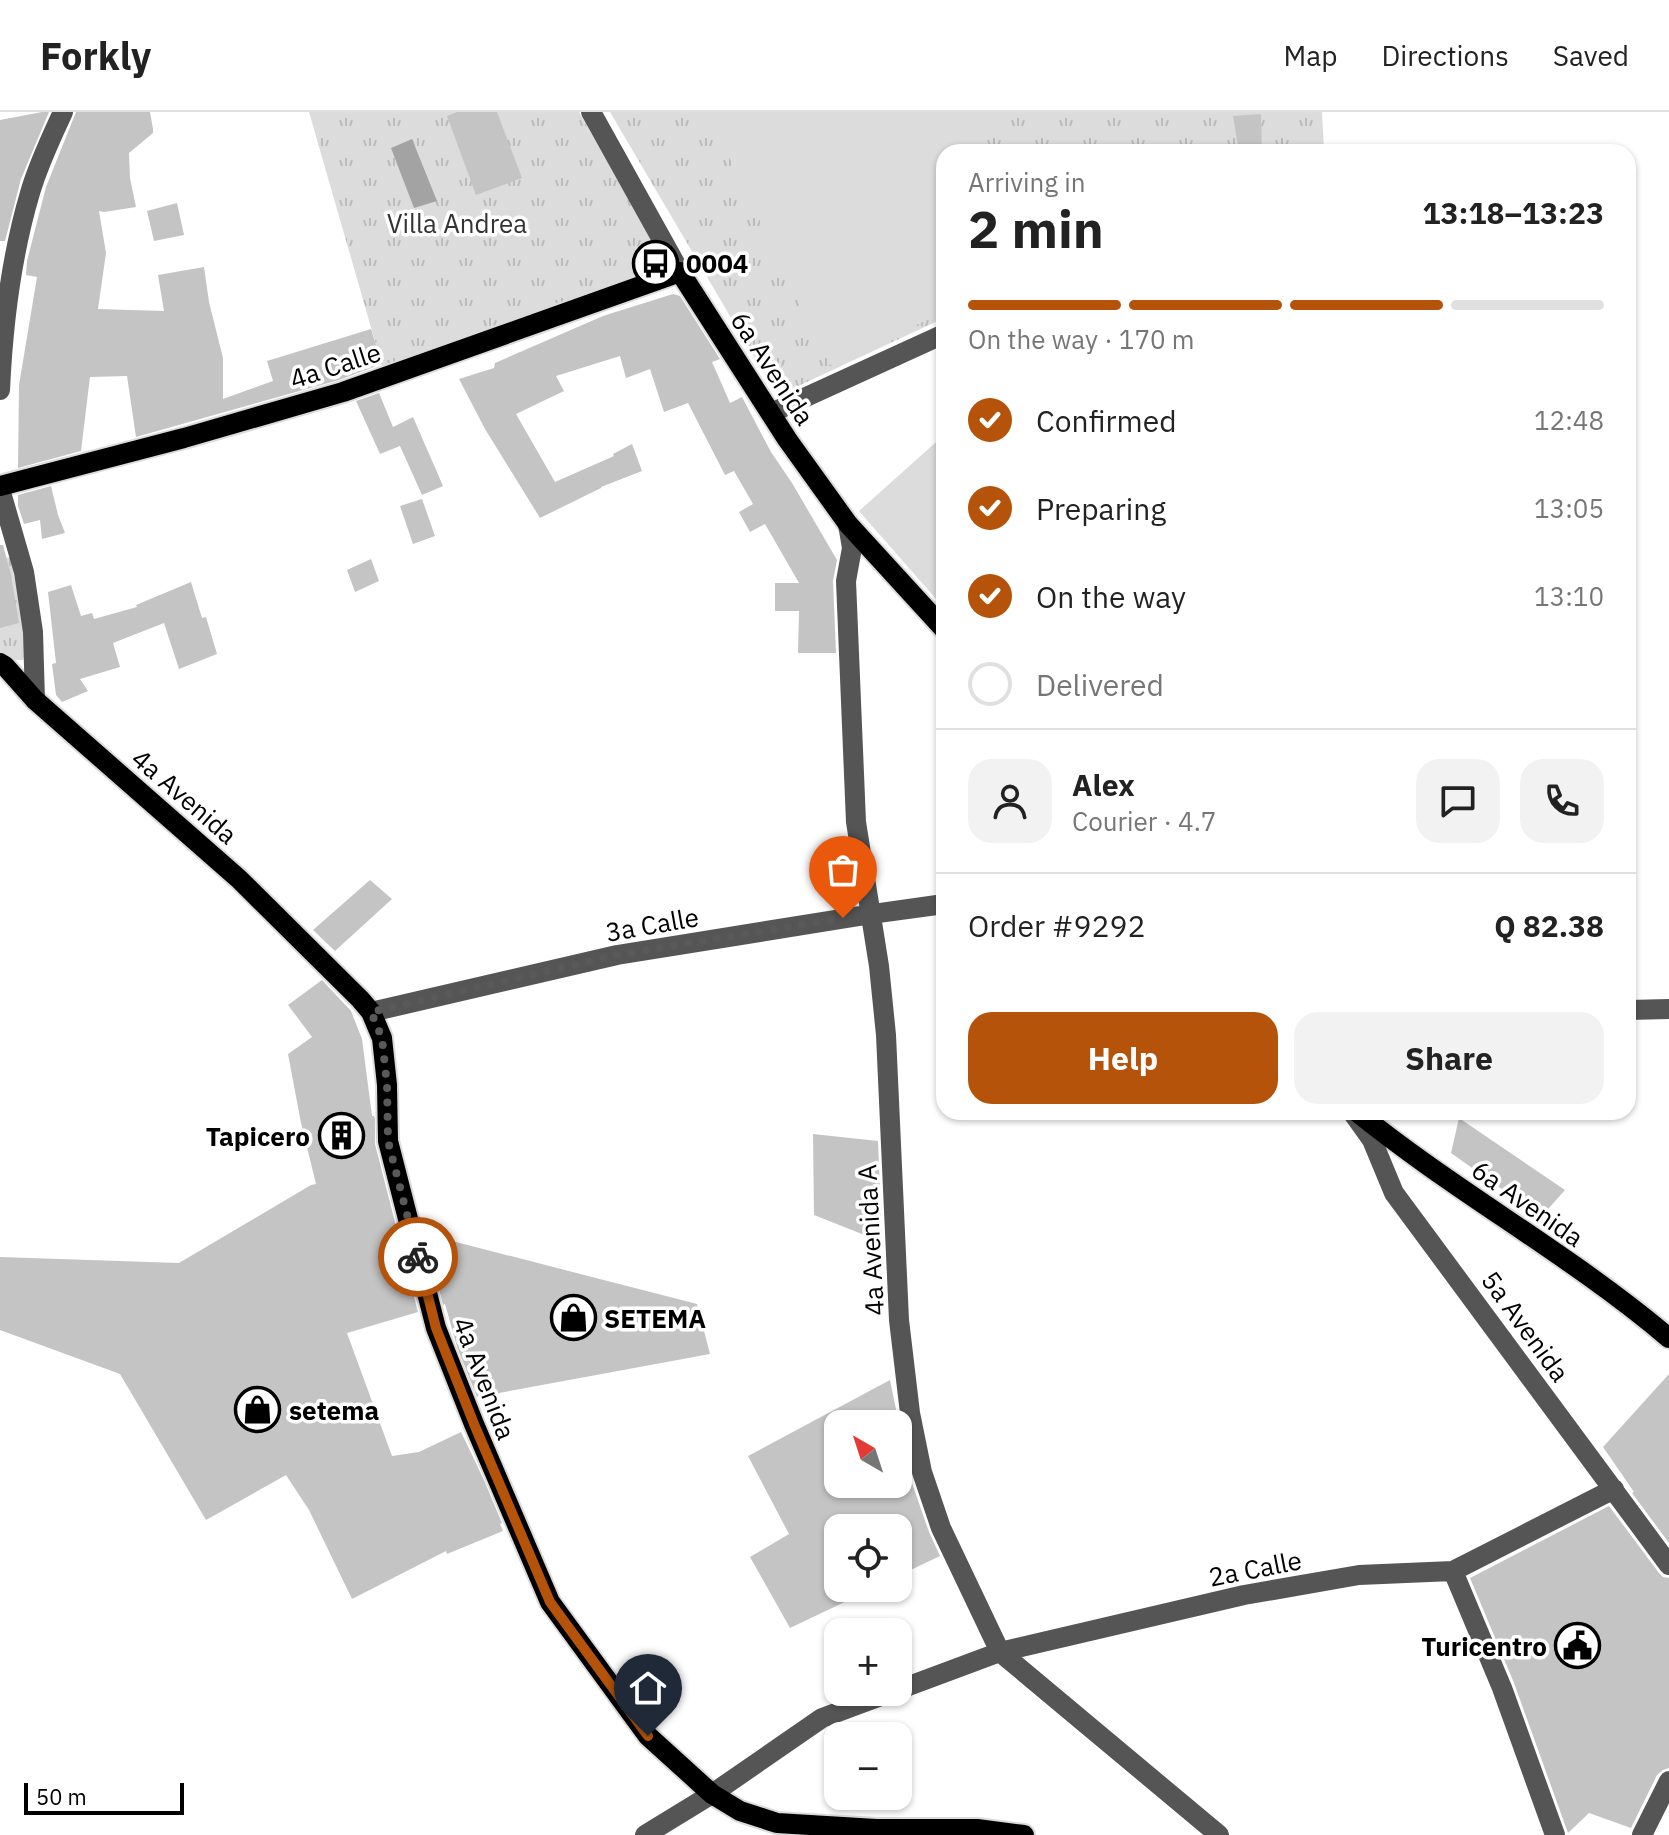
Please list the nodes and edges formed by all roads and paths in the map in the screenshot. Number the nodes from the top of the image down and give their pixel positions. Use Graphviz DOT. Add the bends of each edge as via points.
graph roads {
  1 [pos="63,112"];
  2 [pos="591,112"];
  3 [pos="680,272"];
  4 [pos="936,338"];
  5 [pos="0,390"];
  6 [pos="771,413"];
  7 [pos="0,488"];
  8 [pos="848,524"];
  9 [pos="936,620"];
  10 [pos="0,663"];
  11 [pos="35,700"];
  12 [pos="936,905"];
  13 [pos="872,914"];
  14 [pos="1669,1009"];
  15 [pos="1636,1010"];
  16 [pos="371,1012"];
  17 [pos="1360,1120"];
  18 [pos="1365,1120"];
  19 [pos="1669,1338"];
  20 [pos="1614,1489"];
  21 [pos="1669,1565"];
  22 [pos="1453,1571"];
  23 [pos="1000,1652"];
  24 [pos="912,1685"];
  25 [pos="854,1706"];
  26 [pos="1669,1781"];
  27 [pos="712,1794"];
  28 [pos="778,1829"];
  29 [pos="645,1835"];
  30 [pos="1024,1835"];
  31 [pos="1219,1835"];
  32 [pos="1555,1835"];
  33 [pos="1642,1835"];
  1 -- 5 [label="street" via="30,193 16,254 2,335"];
  2 -- 3 [label="street, 6a Avenida"];
  3 -- 6 [label="main road, 6a Avenida"];
  3 -- 7 [label="main road, 4a Calle" via="343,392"];
  4 -- 6 [label="street"];
  6 -- 8 [label="main road, 6a Avenida"];
  7 -- 11 [label="street" via="24,572"];
  8 -- 9 [label="main road, 6a Avenida"];
  8 -- 13 [label="street, 4a Avenida A" via="856,822"];
  10 -- 11 [label="main road, 4a Avenida"];
  11 -- 16 [label="main road, 4a Avenida" via="239,879"];
  12 -- 13 [label="street, 3a Calle"];
  13 -- 16 [label="street, 3a Calle" via="617,955"];
  13 -- 23 [label="street, 4a Avenida A" via="886,1035 899,1320 910,1413 941,1528"];
  14 -- 15 [label="street"];
  16 -- 27 [label="main road, 4a Avenida" via="382,1038 388,1141 436,1328 550,1602 648,1736"];
  17 -- 20 [label="street, 5a Avenida" via="1394,1193"];
  18 -- 19 [label="main road, 6a Avenida" via="1633,1307"];
  20 -- 21 [label="street, 5a Avenida"];
  20 -- 22 [label="street, 2a Calle"];
  22 -- 23 [label="street, 2a Calle" via="1359,1575 1244,1595"];
  22 -- 32 [label="street"];
  23 -- 24 [label="street, 2a Calle"];
  23 -- 31 [label="street, 4a Avenida A"];
  25 -- 27 [label="street" via="822,1718"];
  26 -- 33 [label="street"];
  27 -- 28 [label="main road, 4a Avenida"];
  27 -- 29 [label="street"];
  28 -- 30 [label="main road, 4a Avenida" via="977,1829"];
}
